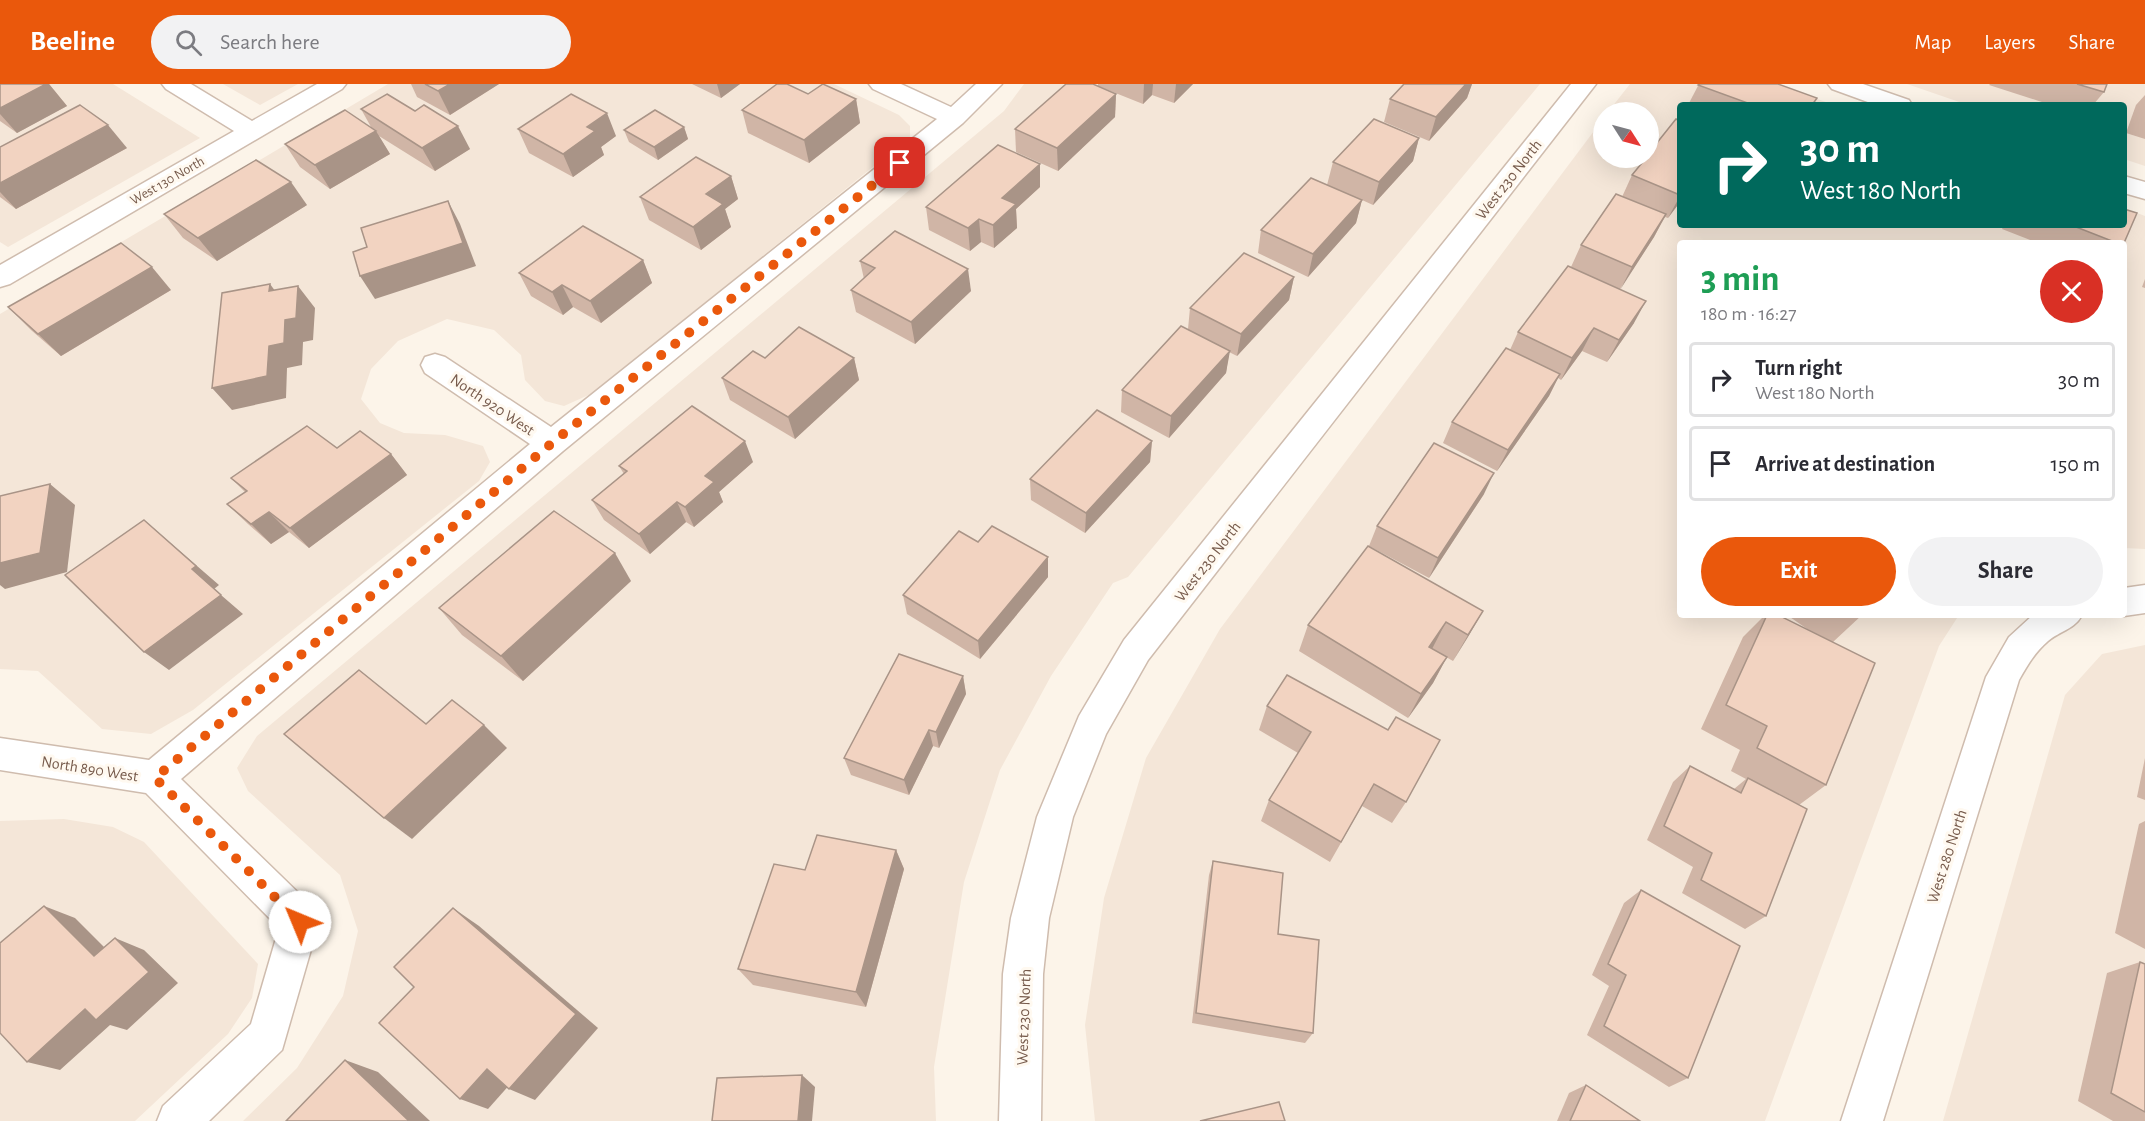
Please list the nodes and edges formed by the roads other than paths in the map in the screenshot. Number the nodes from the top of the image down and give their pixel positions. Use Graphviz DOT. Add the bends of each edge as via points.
graph roads {
  1 [pos="174,84"];
  2 [pos="334,84"];
  3 [pos="881,84"];
  4 [pos="990,84"];
  5 [pos="1584,84"];
  6 [pos="1840,84"];
  7 [pos="1891,102"];
  8 [pos="954,118"];
  9 [pos="252,131"];
  10 [pos="2127,185"];
  11 [pos="2145,191"];
  12 [pos="0,277"];
  13 [pos="435,365"];
  14 [pos="552,443"];
  15 [pos="2145,600"];
  16 [pos="2127,602"];
  17 [pos="2057,618"];
  18 [pos="0,754"];
  19 [pos="155,778"];
  20 [pos="178,1121"];
  21 [pos="1020,1121"];
  22 [pos="1862,1121"];
  1 -- 9 [label="street"];
  2 -- 9 [label="street, West 130 North"];
  3 -- 8 [label="street"];
  4 -- 8 [label="street"];
  5 -- 21 [label="street, West 230 North" via="1136,650 1091,727 1055,817 1030,918 1023,974"];
  6 -- 7 [label="street"];
  8 -- 14 [label="street"];
  9 -- 12 [label="street, West 130 North"];
  10 -- 11 [label="street"];
  13 -- 14 [label="street, North 920 West"];
  14 -- 19 [label="street"];
  15 -- 16 [label="street"];
  17 -- 22 [label="street, West 280 North" via="2044,623 2020,648 2003,677"];
  18 -- 19 [label="street, North 890 West"];
  19 -- 20 [label="street, North 890 West" via="300,922 268,1036"];
}
